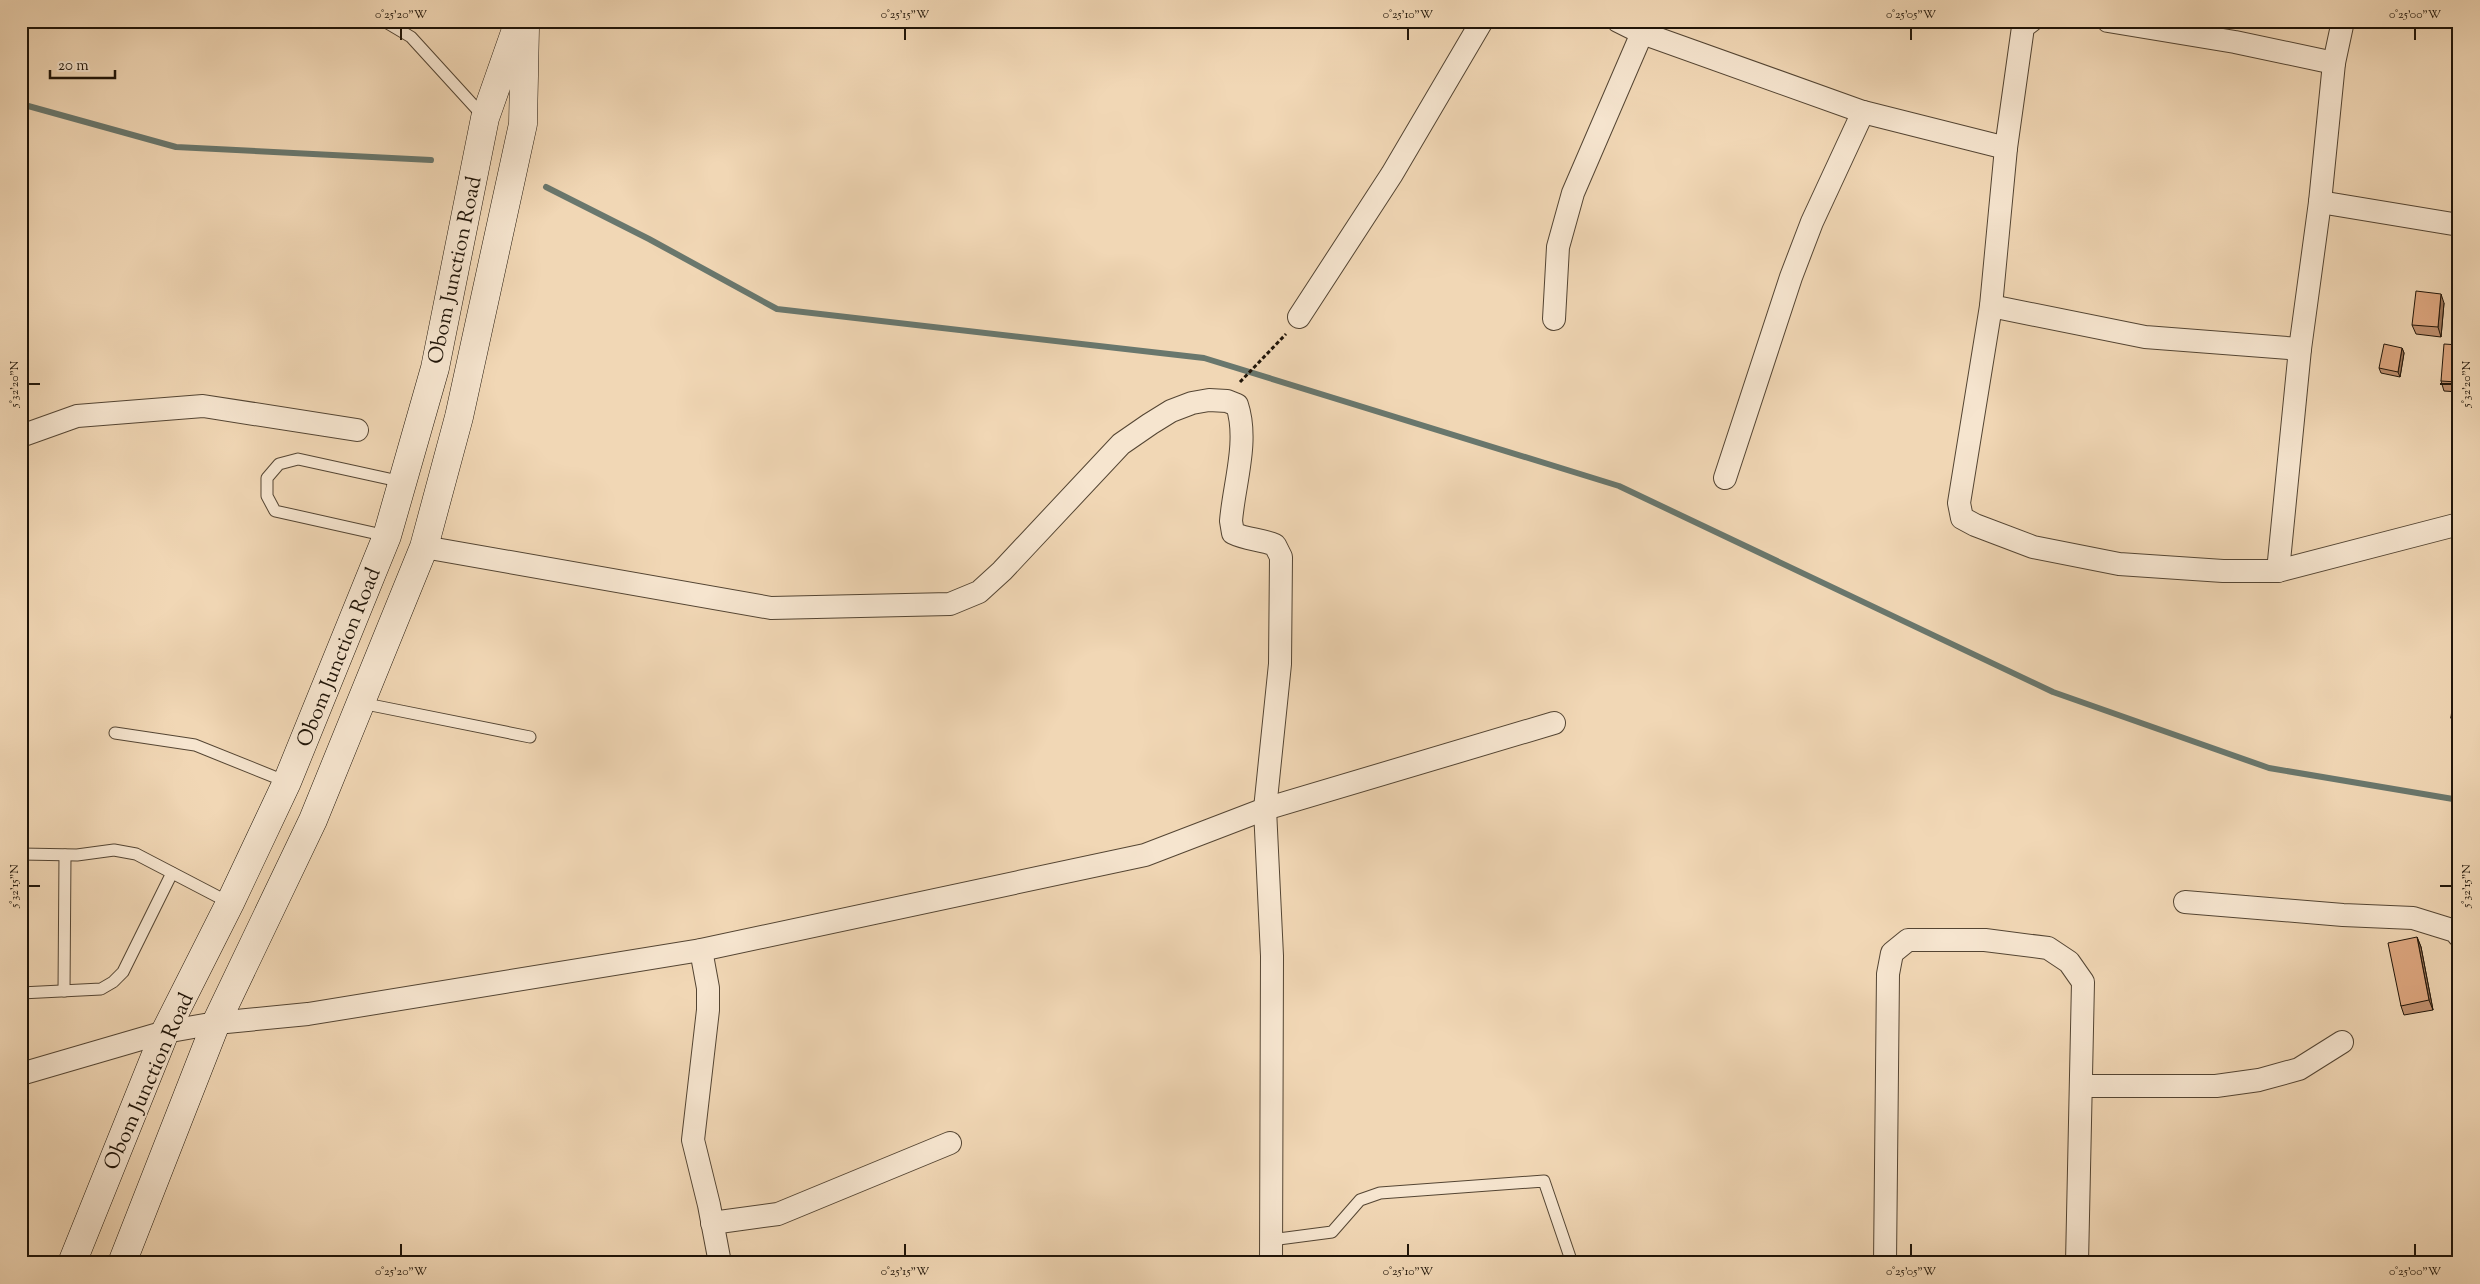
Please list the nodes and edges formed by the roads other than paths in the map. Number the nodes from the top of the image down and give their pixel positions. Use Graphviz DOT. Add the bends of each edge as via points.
graph roads {
  1 [pos="384,21"];
  2 [pos="519,21"];
  3 [pos="525,21"];
  4 [pos="1482,21"];
  5 [pos="1618,21"];
  6 [pos="2031,21"];
  7 [pos="2108,21"];
  8 [pos="2343,21"];
  9 [pos="1642,33"];
  10 [pos="2334,63"];
  11 [pos="1863,112"];
  12 [pos="485,118"];
  13 [pos="2006,148"];
  14 [pos="2320,202"];
  15 [pos="2459,225"];
  16 [pos="1991,306"];
  17 [pos="1299,317"];
  18 [pos="1554,319"];
  19 [pos="2300,349"];
  20 [pos="357,430"];
  21 [pos="21,436"];
  22 [pos="1725,478"];
  23 [pos="403,482"];
  24 [pos="2459,524"];
  25 [pos="387,536"];
  26 [pos="424,548"];
  27 [pos="2278,571"];
  28 [pos="361,703"];
  29 [pos="1554,723"];
  30 [pos="115,733"];
  31 [pos="530,737"];
  32 [pos="287,782"];
  33 [pos="1265,809"];
  34 [pos="21,854"];
  35 [pos="65,855"];
  36 [pos="172,873"];
  37 [pos="2185,902"];
  38 [pos="230,903"];
  39 [pos="2459,936"];
  40 [pos="701,950"];
  41 [pos="64,991"];
  42 [pos="21,993"];
  43 [pos="216,1023"];
  44 [pos="164,1032"];
  45 [pos="2342,1042"];
  46 [pos="21,1074"];
  47 [pos="2082,1086"];
  48 [pos="950,1142"];
  49 [pos="712,1223"];
  50 [pos="1271,1240"];
  51 [pos="72,1263"];
  52 [pos="122,1263"];
  53 [pos="720,1263"];
  54 [pos="1271,1263"];
  55 [pos="1572,1263"];
  56 [pos="1885,1263"];
  57 [pos="2077,1263"];
  1 -- 12 [label="lane" via="411,37"];
  2 -- 12 [label="main road, Obom Junction Road"];
  3 -- 26 [label="main road, Obom Junction Road" via="523,124 459,416"];
  4 -- 17 [label="street" via="1392,174"];
  5 -- 9 [label="street"];
  6 -- 13 [label="street" via="2023,26"];
  7 -- 10 [label="street" via="2235,42"];
  8 -- 10 [label="street"];
  9 -- 11 [label="street"];
  9 -- 18 [label="street" via="1573,193 1558,247"];
  10 -- 14 [label="street"];
  11 -- 13 [label="street"];
  11 -- 22 [label="street" via="1808,231"];
  12 -- 23 [label="main road, Obom Junction Road" via="435,368"];
  13 -- 16 [label="street"];
  14 -- 15 [label="street"];
  14 -- 19 [label="street"];
  16 -- 19 [label="street" via="2145,337"];
  16 -- 27 [label="street" via="1960,503 1962,518 2033,548 2119,564"];
  19 -- 27 [label="street"];
  20 -- 21 [label="street" via="203,406 77,416"];
  23 -- 25 [label="main road, Obom Junction Road"];
  23 -- 25 [label="lane" via="298,459 279,464 267,478 268,496 275,511"];
  24 -- 27 [label="street"];
  25 -- 32 [label="main road, Obom Junction Road"];
  26 -- 28 [label="main road, Obom Junction Road"];
  26 -- 33 [label="street" via="771,608 950,604 979,592 1002,571 1121,444 1172,411 1209,400 1237,405 1240,416 1238,469 1231,521 1234,533 1275,545 1281,557 1280,664"];
  28 -- 31 [label="lane"];
  28 -- 43 [label="main road, Obom Junction Road" via="314,820"];
  29 -- 33 [label="street"];
  30 -- 32 [label="lane" via="195,745"];
  32 -- 38 [label="main road, Obom Junction Road"];
  33 -- 40 [label="street" via="1145,855"];
  33 -- 50 [label="street" via="1272,956"];
  34 -- 35 [label="lane"];
  35 -- 36 [label="lane" via="114,850 136,854"];
  35 -- 41 [label="lane"];
  36 -- 38 [label="lane"];
  36 -- 41 [label="lane" via="123,972 101,989"];
  37 -- 39 [label="street" via="2413,918 2455,931"];
  38 -- 44 [label="main road, Obom Junction Road"];
  40 -- 43 [label="street" via="308,1014"];
  40 -- 49 [label="street" via="708,988 708,1010 693,1140"];
  41 -- 42 [label="lane"];
  43 -- 44 [label="street"];
  43 -- 52 [label="main road, Obom Junction Road"];
  44 -- 46 [label="street"];
  44 -- 51 [label="main road, Obom Junction Road"];
  45 -- 47 [label="street" via="2299,1070 2259,1080 2216,1086"];
  47 -- 56 [label="street" via="2084,982 2069,962 2048,948 1984,940 1908,940 1892,953 1888,974"];
  47 -- 57 [label="street"];
  48 -- 49 [label="street" via="778,1214"];
  49 -- 53 [label="street"];
  50 -- 54 [label="street"];
  50 -- 55 [label="lane" via="1332,1232 1360,1200 1380,1193 1544,1181"];
}
